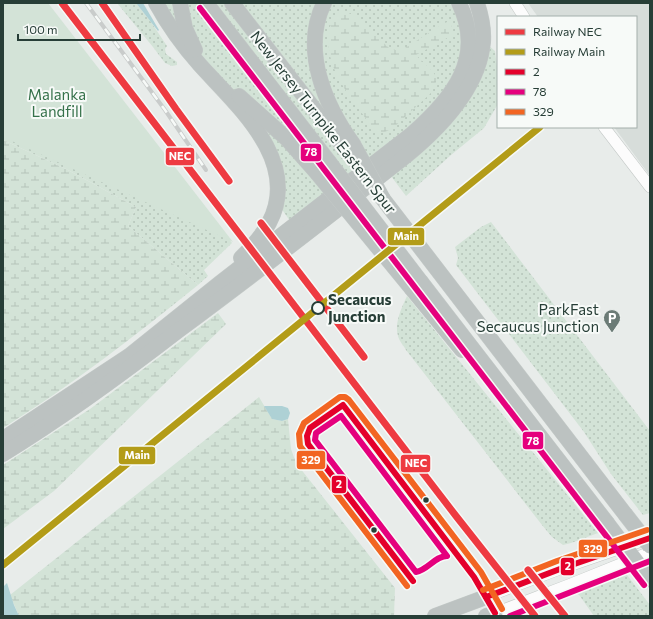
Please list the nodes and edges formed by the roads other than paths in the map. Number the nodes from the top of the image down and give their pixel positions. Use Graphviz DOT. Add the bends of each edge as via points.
graph roads {
  1 [pos="156,3"];
  2 [pos="180,3"];
  3 [pos="206,3"];
  4 [pos="232,3"];
  5 [pos="324,3"];
  6 [pos="459,3"];
  7 [pos="470,3"];
  8 [pos="477,3"];
  9 [pos="515,3"];
  10 [pos="523,16"];
  11 [pos="477,67"];
  12 [pos="605,128"];
  13 [pos="350,147"];
  14 [pos="650,187"];
  15 [pos="416,286"];
  16 [pos="100,375"];
  17 [pos="3,439"];
  18 [pos="3,454"];
  19 [pos="650,538"];
  20 [pos="650,546"];
  21 [pos="650,552"];
  22 [pos="650,580"];
  23 [pos="486,597"];
  24 [pos="490,614"];
  25 [pos="435,616"];
  1 -- 16 [label="highway" via="187,51 246,116 262,138 276,172 277,196 268,225 240,259"];
  2 -- 15 [label="highway, bridge" via="185,28 202,61 300,152"];
  3 -- 15 [label="highway, New Jersey Turnpike Eastern Spur, bridge" via="329,162"];
  4 -- 13 [label="highway, New Jersey Turnpike Eastern Spur"];
  5 -- 13 [label="highway" via="317,21 314,43 316,65 322,85"];
  6 -- 16 [label="highway" via="468,26 467,59 454,89 434,114 129,356"];
  7 -- 11 [label="highway" via="478,34"];
  8 -- 11 [label="highway" via="483,35"];
  9 -- 10 [label="main road"];
  11 -- 18 [label="highway" via="458,104 416,148 111,382"];
  12 -- 14 [label="main road"];
  13 -- 20 [label="highway, New Jersey Turnpike Eastern Spur, bridge" via="384,199"];
  15 -- 22 [label="highway, New Jersey Turnpike Eastern Spur, bridge" via="515,403"];
  16 -- 17 [label="highway"];
  19 -- 23 [label="main road"];
  21 -- 24 [label="main road"];
  23 -- 25 [label="highway"];
}
